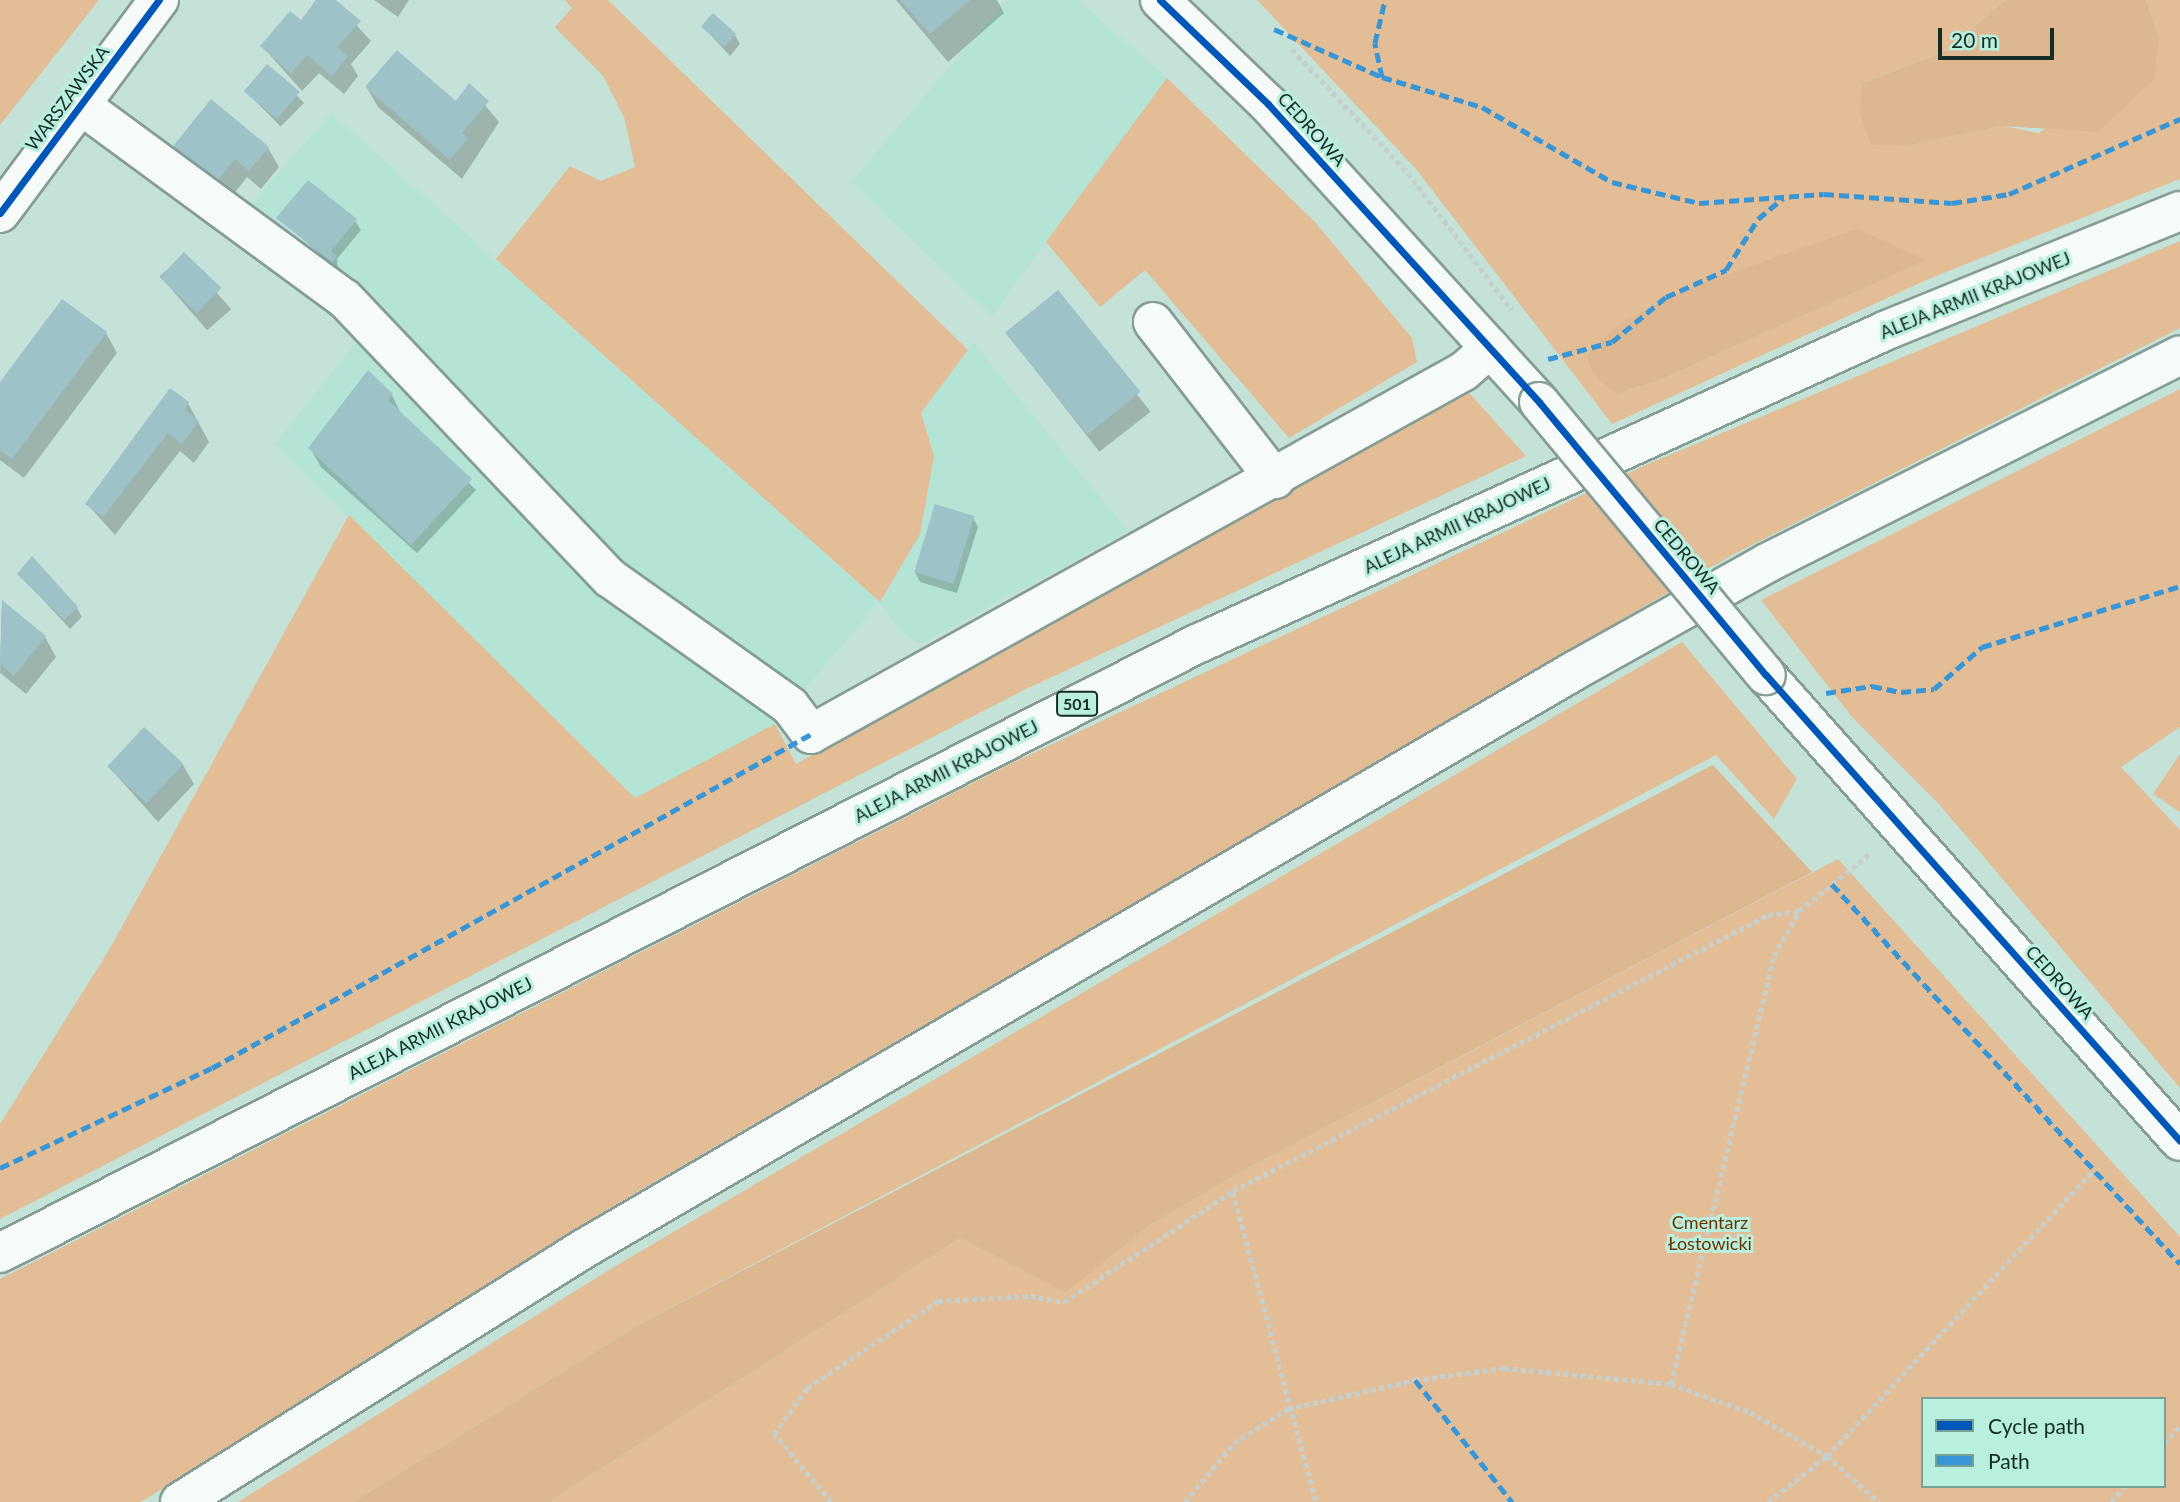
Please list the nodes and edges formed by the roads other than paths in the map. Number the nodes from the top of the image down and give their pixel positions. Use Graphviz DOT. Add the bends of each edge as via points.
graph roads {
  1 [pos="159,0"];
  2 [pos="1160,0"];
  3 [pos="82,106"];
  4 [pos="2180,211"];
  5 [pos="0,213"];
  6 [pos="1153,322"];
  7 [pos="1490,348"];
  8 [pos="2180,355"];
  9 [pos="1275,478"];
  10 [pos="2180,1142"];
  11 [pos="0,1253"];
  12 [pos="180,1502"];
  1 -- 3 [label="main road, WARSZAWSKA"];
  2 -- 7 [label="main road, CEDROWA" via="1268,104"];
  3 -- 5 [label="main road, WARSZAWSKA"];
  3 -- 9 [label="main road" via="345,299 610,578 790,706 811,734"];
  4 -- 11 [label="main road, ALEJA ARMII KRAJOWEJ / 501" via="1887,330 1197,644"];
  6 -- 9 [label="main road"];
  7 -- 9 [label="main road" via="1464,371"];
  7 -- 10 [label="main road, CEDROWA, bridge" via="1766,675"];
  8 -- 12 [label="main road" via="1767,563 1574,671 585,1248"];
}
